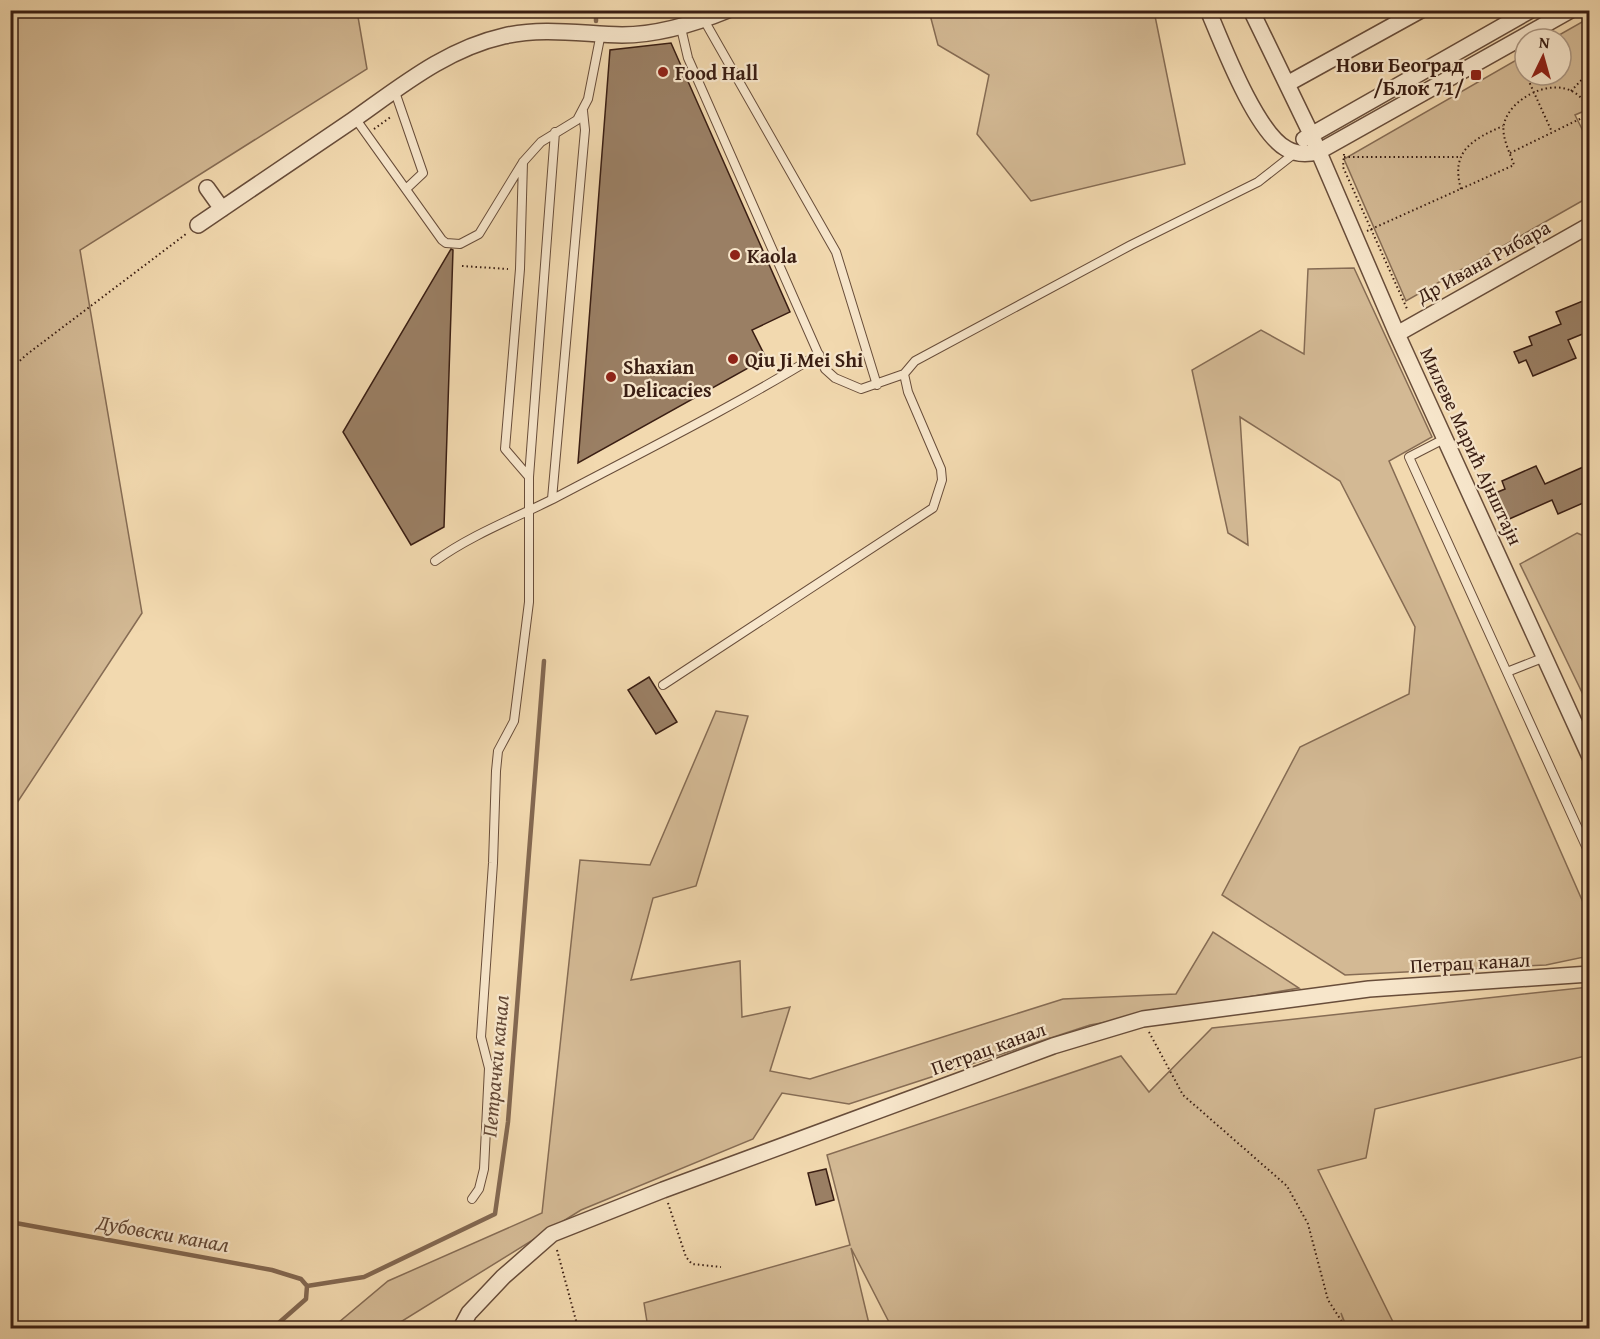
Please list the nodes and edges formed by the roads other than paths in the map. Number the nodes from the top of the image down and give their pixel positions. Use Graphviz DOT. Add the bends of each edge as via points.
graph roads {
  1 [pos="728,10"];
  2 [pos="1208,10"];
  3 [pos="1251,10"];
  4 [pos="1421,10"];
  5 [pos="1531,10"];
  6 [pos="1571,10"];
  7 [pos="704,20"];
  8 [pos="681,28"];
  9 [pos="601,33"];
  10 [pos="1287,84"];
  11 [pos="394,89"];
  12 [pos="583,111"];
  13 [pos="355,118"];
  14 [pos="555,132"];
  15 [pos="1311,134"];
  16 [pos="1318,152"];
  17 [pos="1295,153"];
  18 [pos="523,162"];
  19 [pos="207,188"];
  20 [pos="406,189"];
  21 [pos="222,209"];
  22 [pos="198,225"];
  23 [pos="1590,225"];
  24 [pos="1397,334"];
  25 [pos="819,354"];
  26 [pos="904,374"];
  27 [pos="877,385"];
  28 [pos="1446,438"];
  29 [pos="529,477"];
  30 [pos="552,499"];
  31 [pos="527,511"];
  32 [pos="435,561"];
  33 [pos="1545,657"];
  34 [pos="1508,672"];
  35 [pos="663,685"];
  36 [pos="1590,757"];
  37 [pos="1590,855"];
  38 [pos="1590,974"];
  39 [pos="472,1199"];
  40 [pos="461,1329"];
  1 -- 7 [label="street"];
  2 -- 17 [label="street" via="1264,124 1282,146"];
  3 -- 10 [label="street, Милеве Марић Ајнштајн"];
  4 -- 10 [label="street"];
  5 -- 15 [label="street"];
  6 -- 16 [label="street"];
  7 -- 8 [label="street"];
  7 -- 27 [label="lane" via="836,252"];
  8 -- 9 [label="street" via="622,35"];
  8 -- 25 [label="lane" via="688,58"];
  9 -- 11 [label="street" via="548,30 503,36 446,58"];
  9 -- 12 [label="lane"];
  10 -- 15 [label="street, Милеве Марић Ајнштајн"];
  11 -- 13 [label="street"];
  11 -- 20 [label="lane" via="423,173"];
  12 -- 14 [label="lane"];
  12 -- 30 [label="lane" via="585,130"];
  13 -- 20 [label="lane"];
  13 -- 21 [label="street"];
  14 -- 18 [label="lane"];
  14 -- 29 [label="lane"];
  15 -- 16 [label="street, Милеве Марић Ајнштајн"];
  15 -- 17 [label="street"];
  16 -- 17 [label="street"];
  16 -- 24 [label="street, Милеве Марић Ајнштајн"];
  17 -- 26 [label="lane" via="1257,182 915,362"];
  18 -- 20 [label="lane" via="485,227 460,244 442,240"];
  18 -- 29 [label="lane" via="520,270 505,449"];
  19 -- 21 [label="street"];
  21 -- 22 [label="street"];
  23 -- 24 [label="street, Др Ивана Рибара"];
  24 -- 28 [label="street, Милеве Марић Ајнштајн"];
  25 -- 27 [label="lane" via="825,369 835,378 861,389"];
  25 -- 30 [label="lane"];
  26 -- 27 [label="lane"];
  26 -- 35 [label="lane" via="941,470 942,480 933,508"];
  28 -- 33 [label="street, Милеве Марић Ајнштајн"];
  28 -- 34 [label="lane" via="1409,457"];
  29 -- 31 [label="lane"];
  30 -- 31 [label="lane"];
  31 -- 32 [label="lane" via="456,546"];
  31 -- 39 [label="lane" via="529,602 514,721 498,751 496,771 482,1036 489,1068 484,1169 479,1190"];
  33 -- 34 [label="lane"];
  33 -- 36 [label="street, Милеве Марић Ајнштајн"];
  34 -- 37 [label="lane"];
  38 -- 40 [label="street, Петрац канал" via="1368,989 1143,1019 1053,1046 552,1234 502,1276 469,1313"];
}
